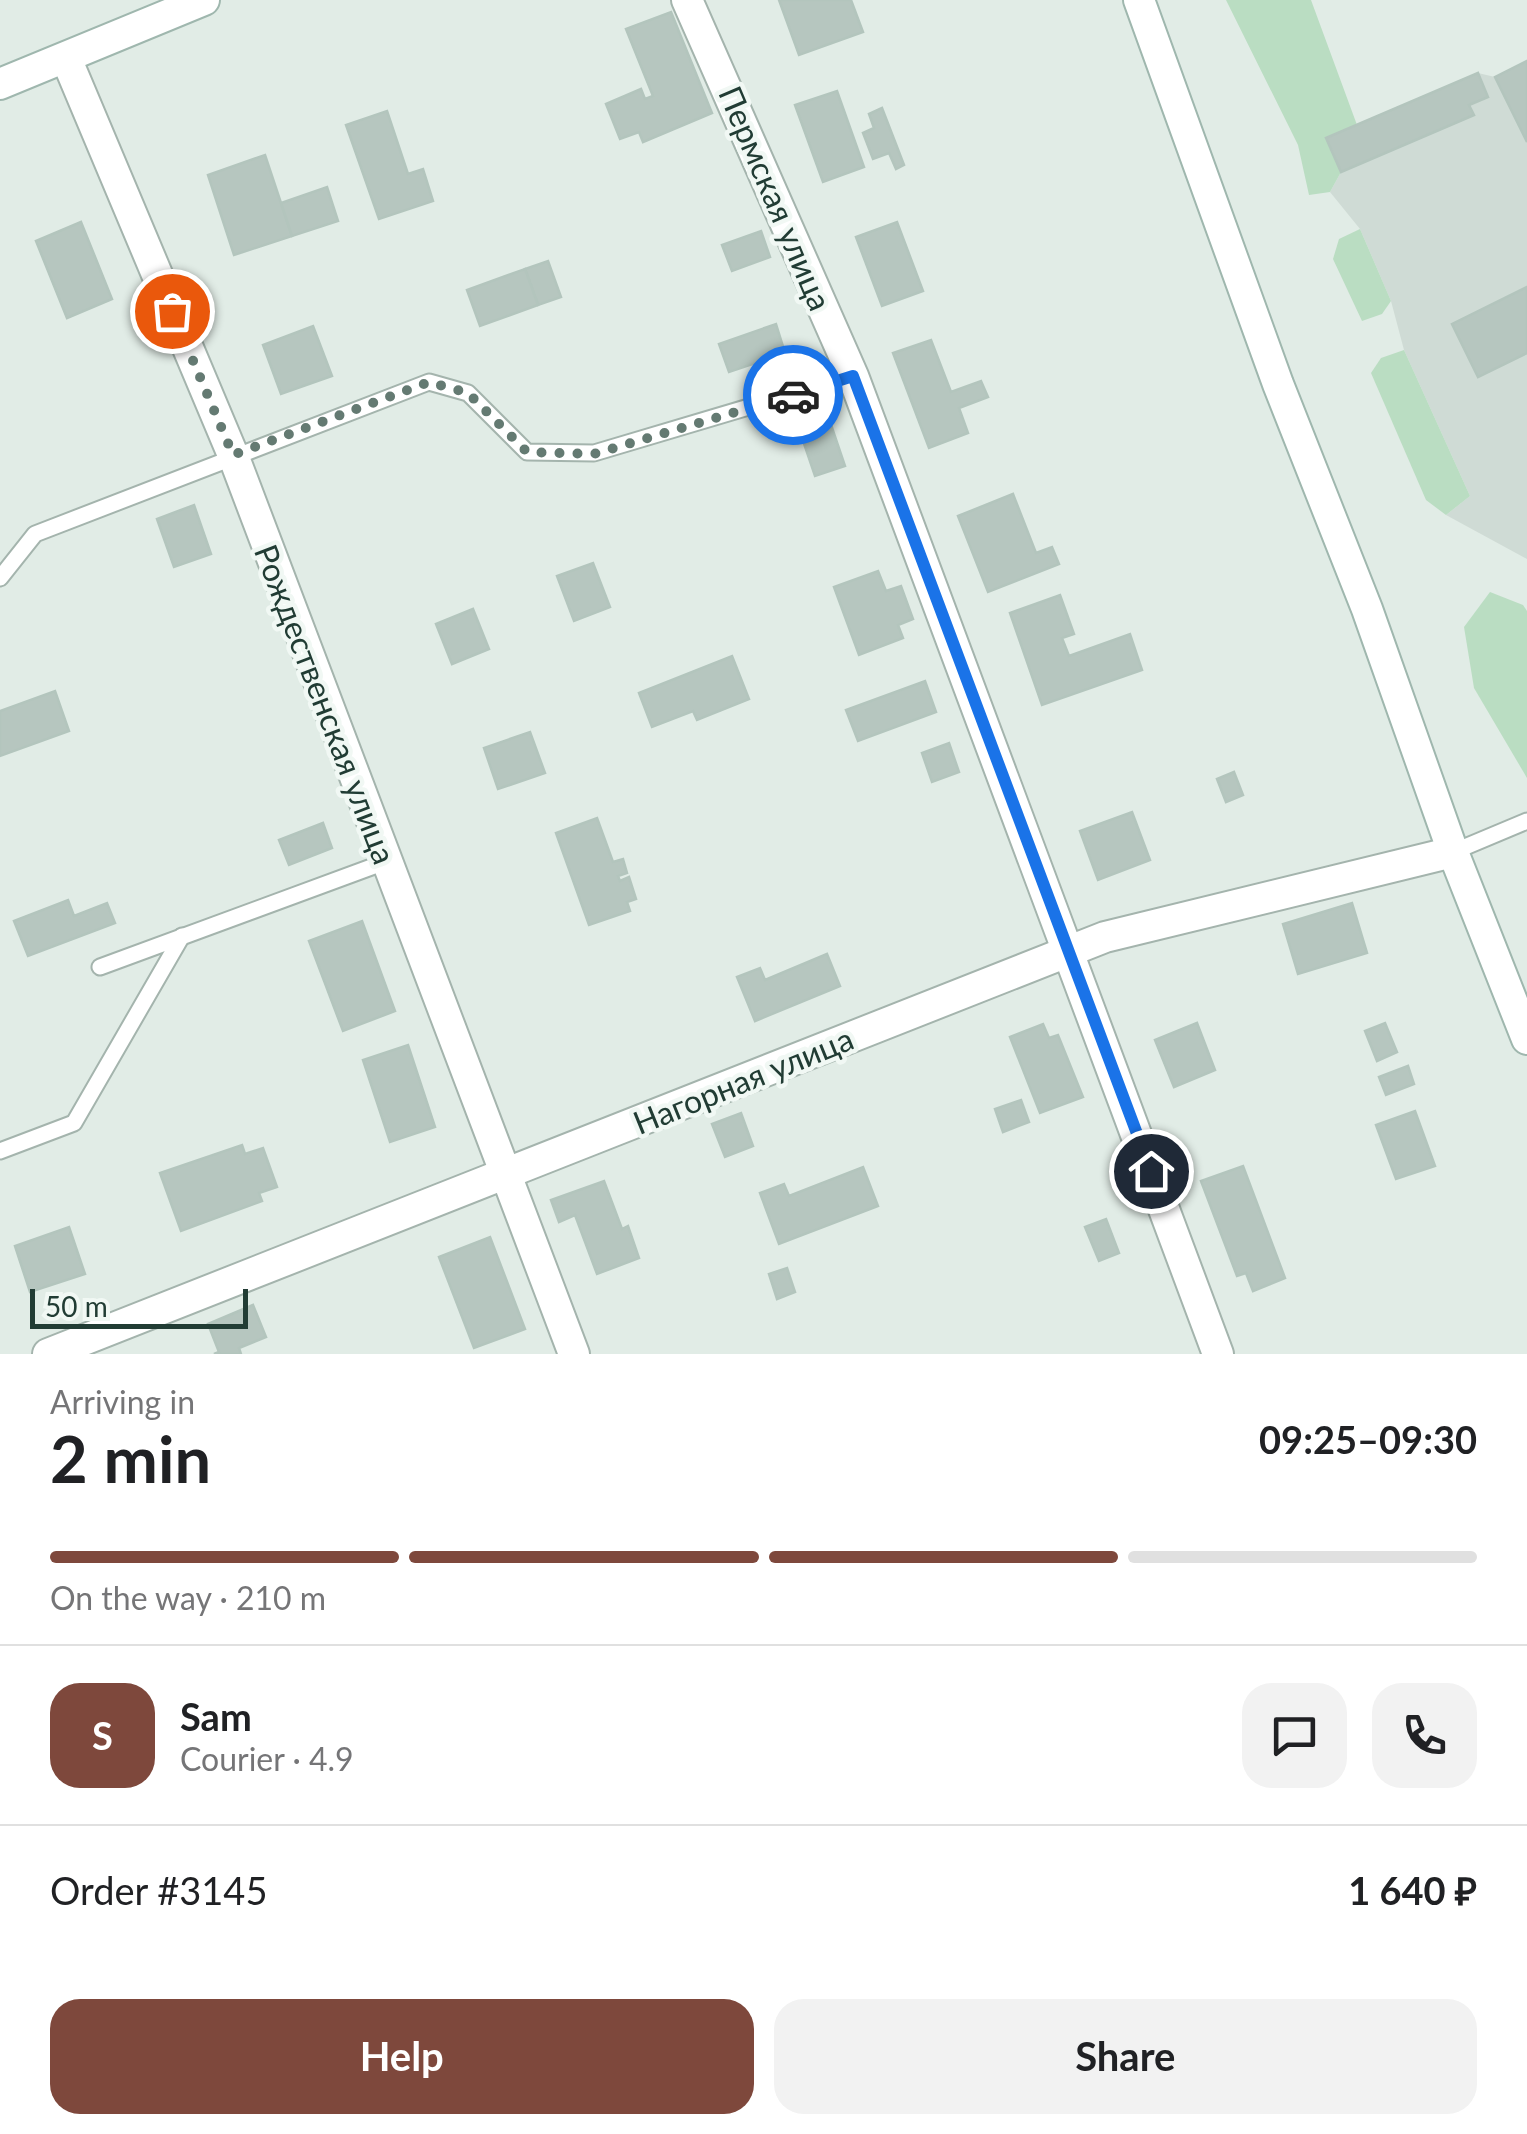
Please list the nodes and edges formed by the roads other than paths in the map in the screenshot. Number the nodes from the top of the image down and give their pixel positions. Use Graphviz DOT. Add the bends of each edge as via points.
graph roads {
  1 [pos="204,0"];
  2 [pos="687,0"];
  3 [pos="1139,0"];
  4 [pos="66,58"];
  5 [pos="0,84"];
  6 [pos="853,376"];
  7 [pos="233,455"];
  8 [pos="0,578"];
  9 [pos="1527,822"];
  10 [pos="1452,852"];
  11 [pos="385,862"];
  12 [pos="182,936"];
  13 [pos="1070,951"];
  14 [pos="100,966"];
  15 [pos="1527,1038"];
  16 [pos="0,1150"];
  17 [pos="502,1175"];
  18 [pos="48,1354"];
  19 [pos="574,1354"];
  20 [pos="1218,1354"];
  1 -- 4 [label="street"];
  2 -- 6 [label="street, Пермская улица"];
  3 -- 10 [label="street"];
  4 -- 5 [label="street"];
  4 -- 7 [label="street, Рождественская улица"];
  6 -- 7 [label="lane" via="594,454 527,452 468,393 429,382"];
  6 -- 13 [label="street, Пермская улица"];
  7 -- 8 [label="lane" via="34,534"];
  7 -- 11 [label="street, Рождественская улица"];
  9 -- 10 [label="lane"];
  10 -- 13 [label="street, Нагорная улица"];
  10 -- 15 [label="street"];
  11 -- 12 [label="lane"];
  11 -- 17 [label="street, Рождественская улица"];
  12 -- 14 [label="lane"];
  12 -- 16 [label="lane" via="74,1123"];
  13 -- 17 [label="street, Нагорная улица"];
  13 -- 20 [label="street, Пермская улица"];
  17 -- 18 [label="street, Нагорная улица"];
  17 -- 19 [label="street, Рождественская улица"];
}
